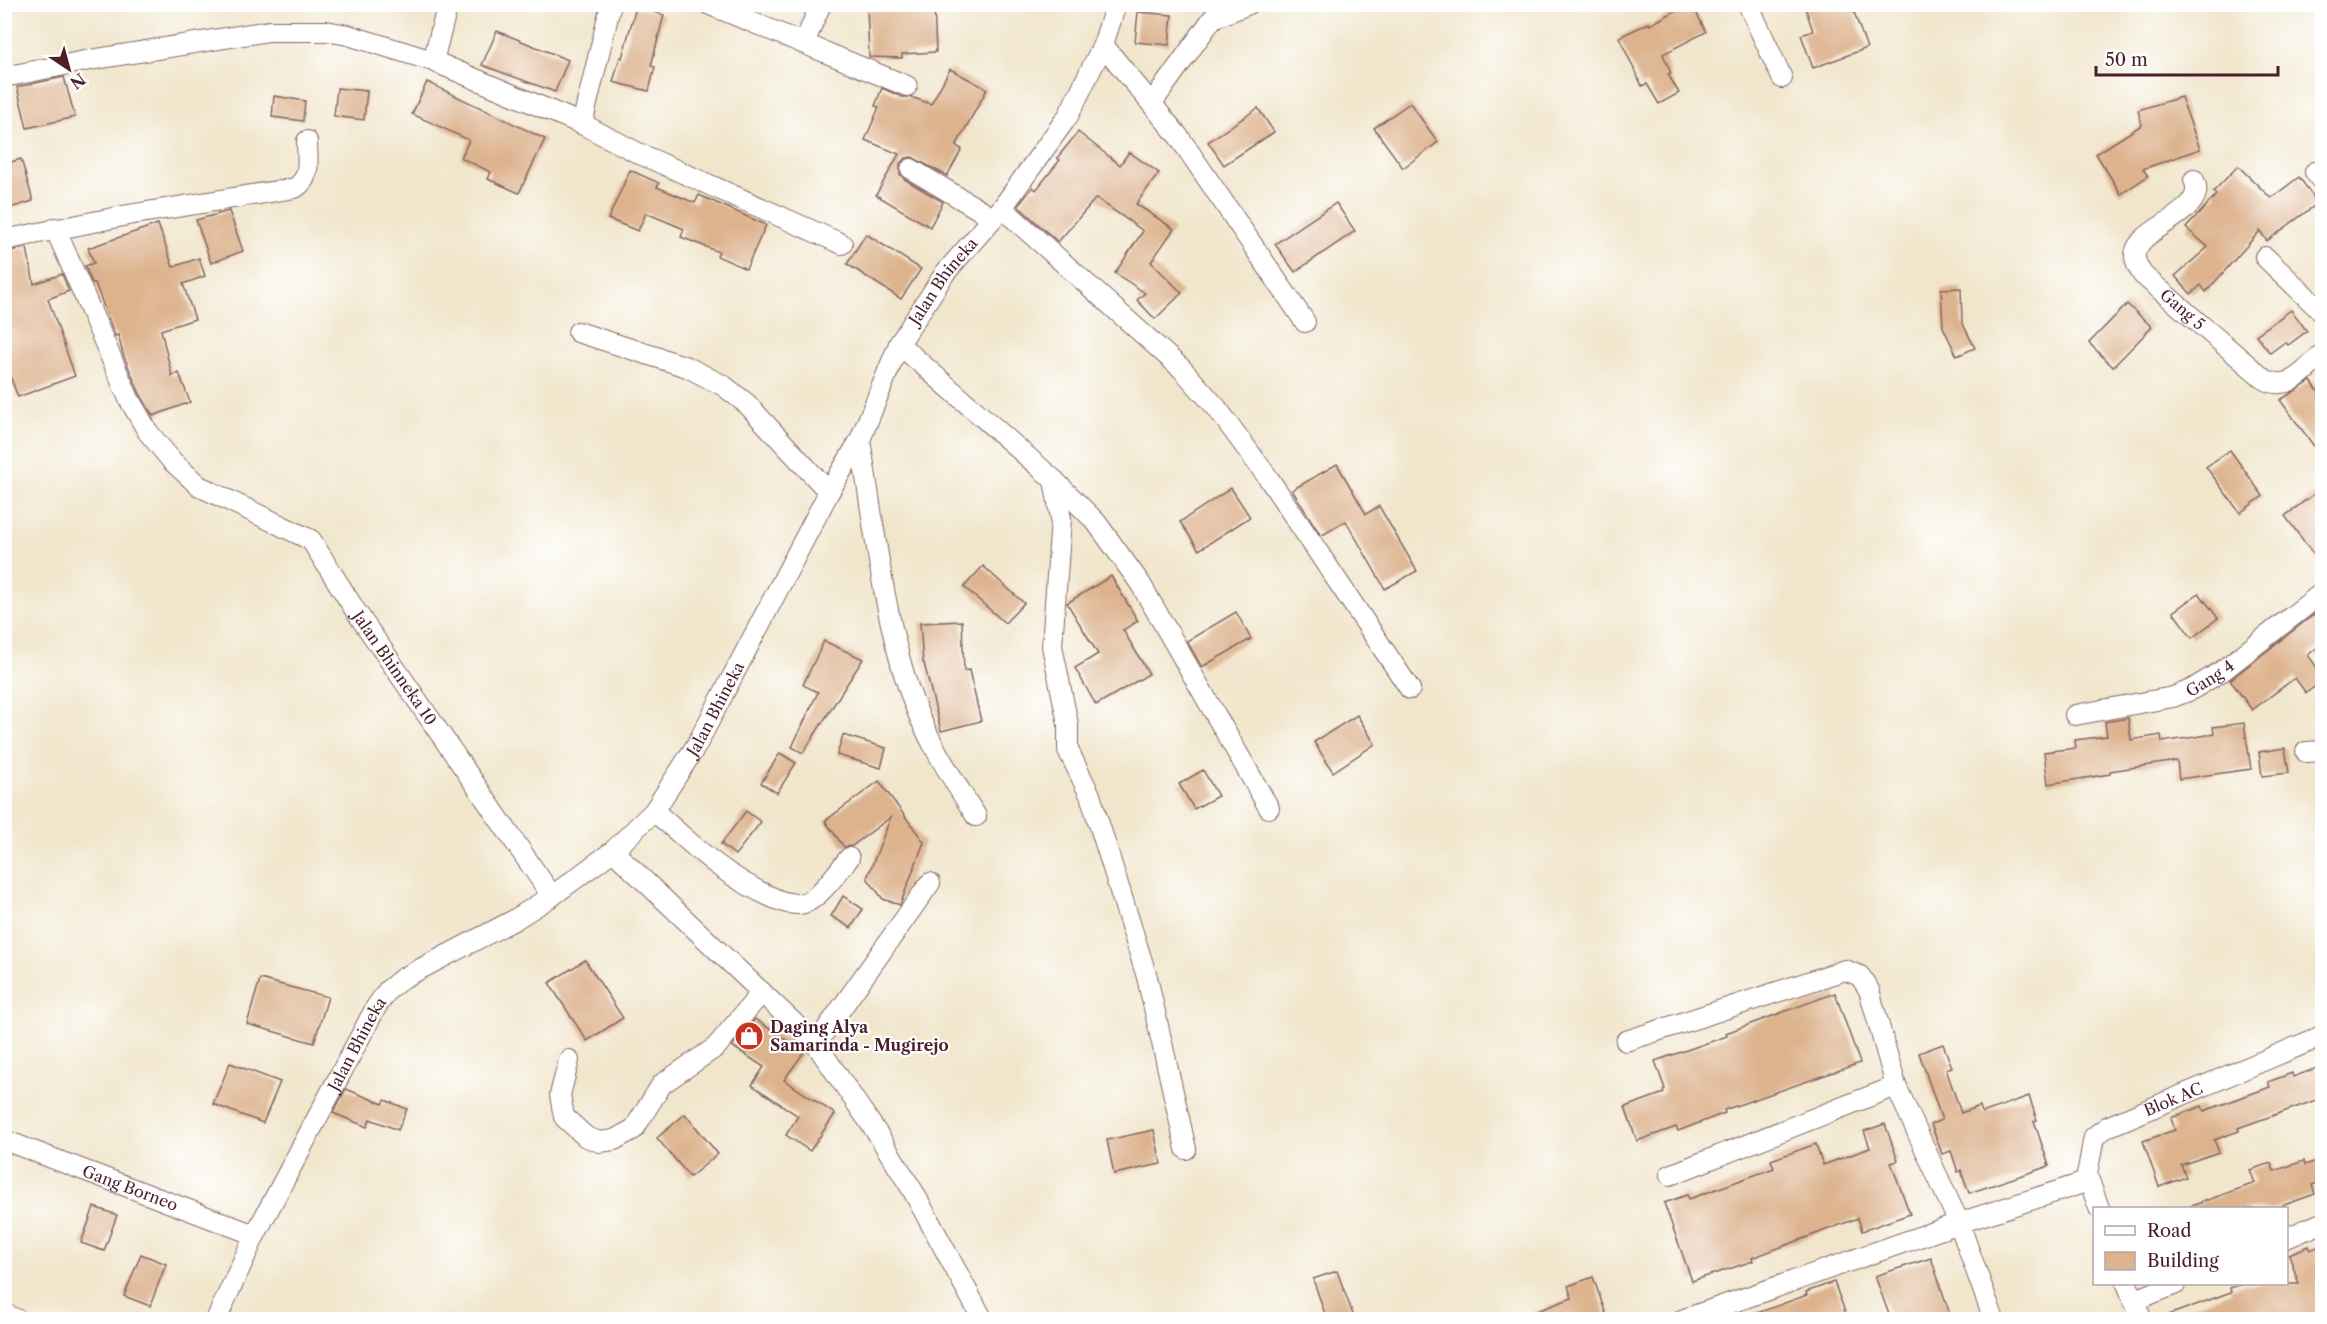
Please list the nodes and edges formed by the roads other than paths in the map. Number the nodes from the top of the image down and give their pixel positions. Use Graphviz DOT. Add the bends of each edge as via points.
graph roads {
  1 [pos="447,4"];
  2 [pos="611,4"];
  3 [pos="708,4"];
  4 [pos="821,4"];
  5 [pos="1116,4"];
  6 [pos="1249,4"];
  7 [pos="1748,4"];
  8 [pos="1213,11"];
  9 [pos="804,43"];
  10 [pos="1103,45"];
  11 [pos="433,61"];
  12 [pos="4,77"];
  13 [pos="1782,78"];
  14 [pos="907,86"];
  15 [pos="1152,104"];
  16 [pos="582,124"];
  17 [pos="307,141"];
  18 [pos="910,169"];
  19 [pos="2194,180"];
  20 [pos="997,213"];
  21 [pos="55,228"];
  22 [pos="4,240"];
  23 [pos="842,244"];
  24 [pos="2265,257"];
  25 [pos="2322,312"];
  26 [pos="1305,322"];
  27 [pos="578,332"];
  28 [pos="899,344"];
  29 [pos="2322,354"];
  30 [pos="860,440"];
  31 [pos="1054,480"];
  32 [pos="829,492"];
  33 [pos="2322,592"];
  34 [pos="1410,689"];
  35 [pos="2075,715"];
  36 [pos="1269,808"];
  37 [pos="654,811"];
  38 [pos="976,816"];
  39 [pos="613,850"];
  40 [pos="849,858"];
  41 [pos="930,882"];
  42 [pos="552,897"];
  43 [pos="762,992"];
  44 [pos="2322,1036"];
  45 [pos="1626,1041"];
  46 [pos="816,1044"];
  47 [pos="569,1060"];
  48 [pos="1896,1086"];
  49 [pos="4,1140"];
  50 [pos="1186,1149"];
  51 [pos="1670,1175"];
  52 [pos="2089,1181"];
  53 [pos="2098,1207"];
  54 [pos="1959,1223"];
  55 [pos="2322,1223"];
  56 [pos="255,1235"];
  57 [pos="2288,1237"];
  58 [pos="2169,1285"];
  59 [pos="2130,1292"];
  60 [pos="4,1314"];
  61 [pos="18,1320"];
  62 [pos="216,1320"];
  63 [pos="983,1320"];
  64 [pos="1682,1320"];
  65 [pos="1994,1320"];
  66 [pos="2142,1320"];
  1 -- 11 [label="street"];
  2 -- 16 [label="street"];
  3 -- 9 [label="street"];
  4 -- 9 [label="street"];
  5 -- 10 [label="street, Jalan Bhineka"];
  6 -- 8 [label="street"];
  7 -- 13 [label="street"];
  8 -- 15 [label="street"];
  9 -- 14 [label="street"];
  10 -- 15 [label="street"];
  10 -- 20 [label="street, Jalan Bhineka" via="1068,116"];
  11 -- 12 [label="street" via="348,35 268,31"];
  11 -- 16 [label="street"];
  15 -- 26 [label="street" via="1179,137"];
  16 -- 23 [label="street"];
  17 -- 21 [label="street" via="307,176 295,188"];
  18 -- 20 [label="street"];
  19 -- 29 [label="street, Gang 5" via="2197,195 2188,206 2141,242 2135,254 2143,275 2274,385 2294,379"];
  20 -- 28 [label="street, Jalan Bhineka" via="945,273"];
  20 -- 34 [label="street" via="1182,369 1216,407"];
  21 -- 22 [label="street"];
  21 -- 42 [label="street, Jalan Bhinneka 10" via="129,399 148,432 199,486 311,540"];
  24 -- 25 [label="street"];
  27 -- 32 [label="street" via="687,367 724,386"];
  28 -- 30 [label="street, Jalan Bhineka"];
  28 -- 31 [label="street"];
  30 -- 32 [label="street, Jalan Bhineka"];
  30 -- 38 [label="street" via="891,628 908,689 938,756"];
  31 -- 36 [label="street" via="1096,522 1140,583"];
  31 -- 50 [label="street" via="1061,519 1052,646 1068,724 1068,750 1090,795 1147,977"];
  32 -- 37 [label="street, Jalan Bhineka" via="696,746"];
  33 -- 35 [label="street, Gang 4" via="2222,671 2190,690 2173,697"];
  37 -- 39 [label="street, Jalan Bhineka"];
  37 -- 40 [label="street" via="717,868 789,904 806,903 817,895"];
  39 -- 42 [label="street, Jalan Bhineka"];
  39 -- 43 [label="street"];
  41 -- 46 [label="street"];
  42 -- 56 [label="street, Jalan Bhineka" via="403,978 388,990"];
  43 -- 46 [label="street"];
  43 -- 47 [label="street" via="716,1047 672,1075 634,1129 614,1140 600,1142 586,1137 564,1117 560,1095"];
  44 -- 52 [label="street, Blok AC" via="2107,1127 2094,1137"];
  45 -- 48 [label="street" via="1845,970 1860,976 1869,990"];
  46 -- 63 [label="street" via="913,1191"];
  48 -- 51 [label="street"];
  48 -- 54 [label="street"];
  49 -- 56 [label="street, Gang Borneo"];
  52 -- 53 [label="street, Blok AC"];
  52 -- 54 [label="street"];
  54 -- 64 [label="street"];
  54 -- 65 [label="street"];
  55 -- 57 [label="street"];
  56 -- 62 [label="street, Jalan Bhineka"];
  58 -- 59 [label="street"];
  59 -- 66 [label="street"];
  60 -- 61 [label="street"];
}
